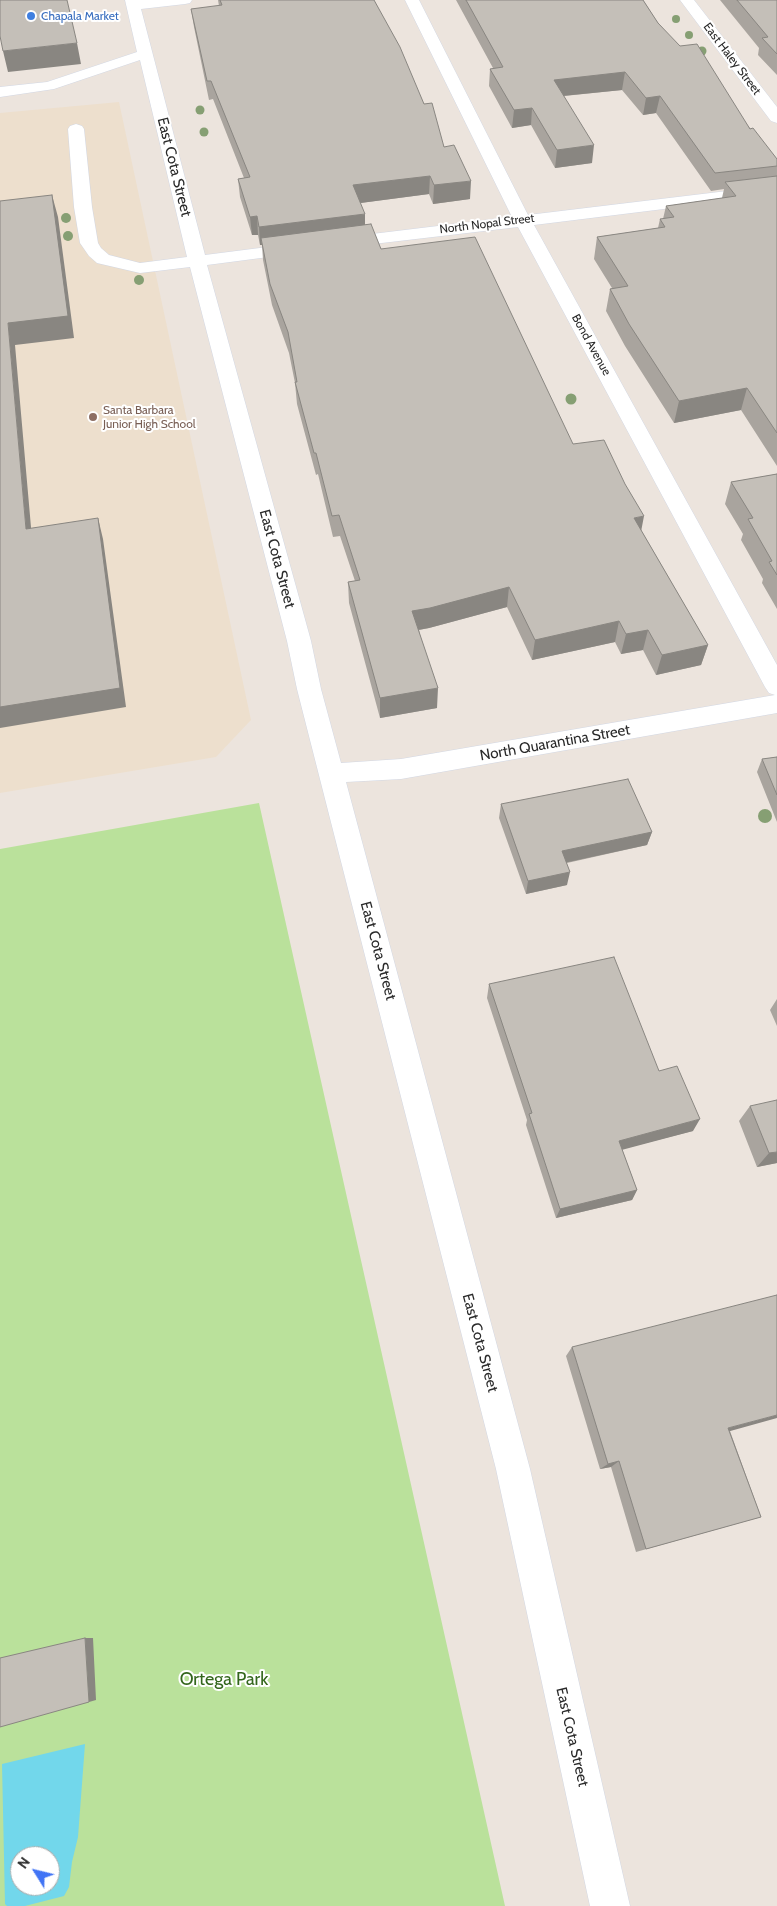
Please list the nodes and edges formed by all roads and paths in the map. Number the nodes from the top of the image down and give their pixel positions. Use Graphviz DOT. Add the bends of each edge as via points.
graph roads {
  1 [pos="412,0"];
  2 [pos="687,0"];
  3 [pos="133,2"];
  4 [pos="191,3"];
  5 [pos="146,54"];
  6 [pos="0,92"];
  7 [pos="777,118"];
  8 [pos="76,129"];
  9 [pos="777,190"];
  10 [pos="523,220"];
  11 [pos="197,262"];
  12 [pos="777,687"];
  13 [pos="777,704"];
  14 [pos="332,774"];
  15 [pos="610,1906"];
  1 -- 10 [label="street, Bond Avenue"];
  2 -- 7 [label="street, East Haley Street"];
  3 -- 4 [label="street"];
  3 -- 5 [label="street, East Cota Street"];
  5 -- 6 [label="street" via="49,86"];
  5 -- 11 [label="street, East Cota Street"];
  8 -- 11 [label="street, North Nopal Street" via="83,207 89,243 95,252 103,259 140,268"];
  9 -- 10 [label="street, North Nopal Street"];
  10 -- 11 [label="street, North Nopal Street"];
  10 -- 12 [label="street, Bond Avenue"];
  11 -- 14 [label="street, East Cota Street"];
  13 -- 14 [label="street, North Quarantina Street" via="400,769"];
  14 -- 15 [label="street, East Cota Street" via="513,1470"];
}
